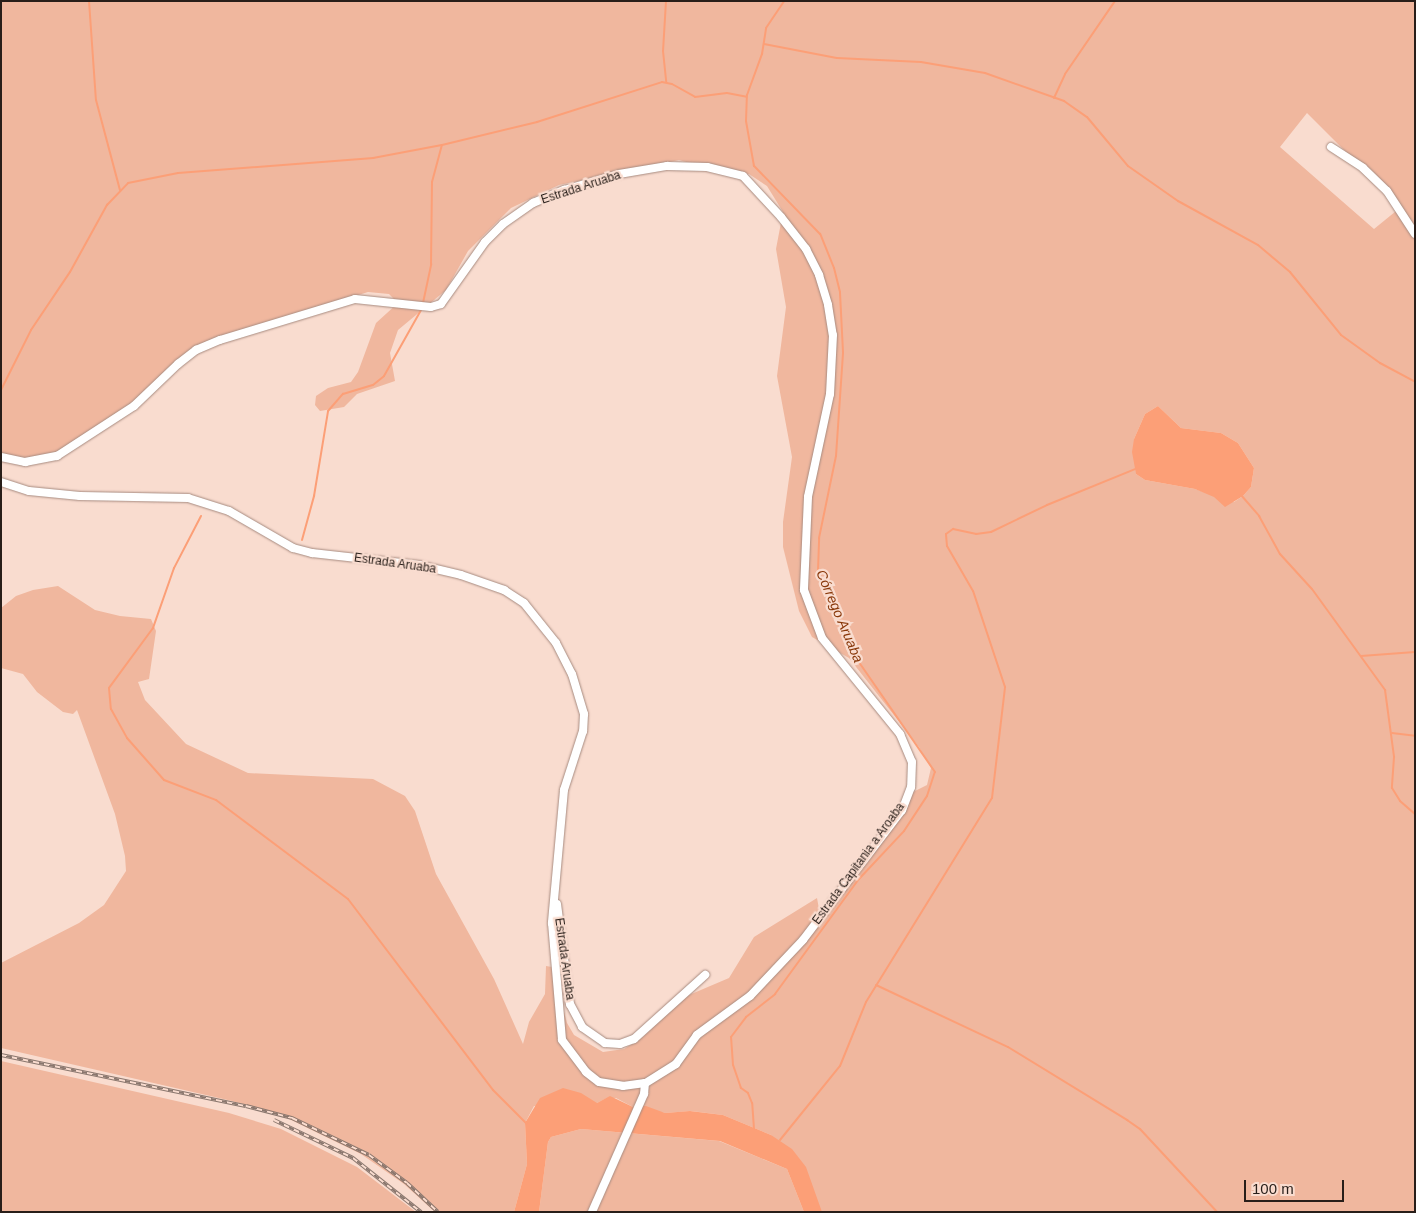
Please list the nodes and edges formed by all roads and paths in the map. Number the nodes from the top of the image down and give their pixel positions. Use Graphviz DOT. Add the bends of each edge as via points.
graph roads {
  1 [pos="1331,147"];
  2 [pos="743,176"];
  3 [pos="1415,234"];
  4 [pos="1,457"];
  5 [pos="1,482"];
  6 [pos="556,885"];
  7 [pos="705,975"];
  8 [pos="645,1083"];
  9 [pos="592,1212"];
  1 -- 3 [label="street" via="1363,168 1387,191"];
  2 -- 4 [label="street, Estrada Aruaba" via="707,167 667,166 619,174 564,190 533,203 503,224 485,242 441,304 422,306 356,299 220,340 196,350 134,406 57,456 25,462"];
  2 -- 8 [label="street, Estrada Capitania a Aroaba" via="806,249 828,305 833,335 830,394 808,497 802,568 811,615 822,638 844,668 900,734 912,762 911,787 902,810 804,940 750,996 698,1035 676,1064"];
  5 -- 6 [label="street, Estrada Aruaba" via="30,491 80,496 188,498 229,511 293,548 419,565 504,590 524,603 564,658 581,696 584,714 583,731 564,790"];
  6 -- 7 [label="street, Estrada Aruaba" via="570,1004 590,1035 605,1043 620,1044 634,1040"];
  6 -- 8 [label="street, Estrada Aruaba" via="552,932 562,1040 586,1072 599,1082 623,1086"];
  8 -- 9 [label="street" via="644,1094"];
}
